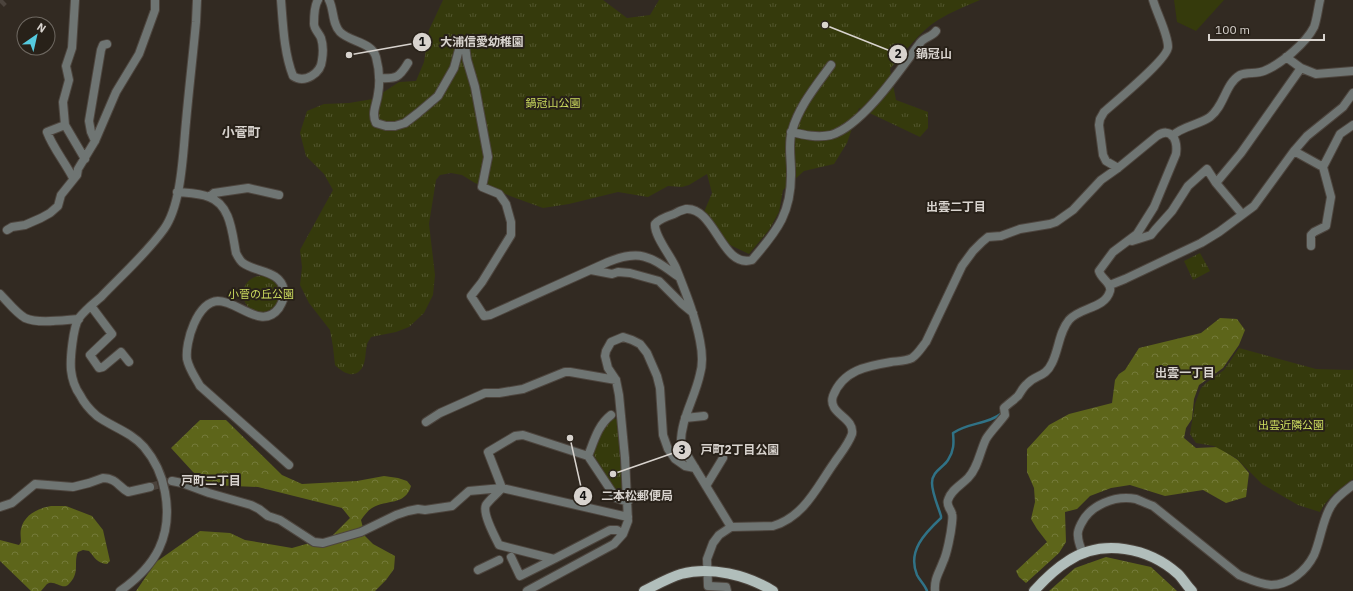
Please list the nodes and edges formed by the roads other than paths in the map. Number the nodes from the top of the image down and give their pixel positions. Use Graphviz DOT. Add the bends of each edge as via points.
graph roads {
  1 [pos="75,0"];
  2 [pos="155,0"];
  3 [pos="197,0"];
  4 [pos="281,0"];
  5 [pos="318,0"];
  6 [pos="328,0"];
  7 [pos="1153,0"];
  8 [pos="1320,0"];
  9 [pos="936,31"];
  10 [pos="107,44"];
  11 [pos="1286,57"];
  12 [pos="408,63"];
  13 [pos="831,65"];
  14 [pos="1301,68"];
  15 [pos="1353,71"];
  16 [pos="379,78"];
  17 [pos="1353,93"];
  18 [pos="1353,125"];
  19 [pos="65,126"];
  20 [pos="791,132"];
  21 [pos="1172,136"];
  22 [pos="95,141"];
  23 [pos="1294,151"];
  24 [pos="85,159"];
  25 [pos="1323,167"];
  26 [pos="1118,168"];
  27 [pos="73,178"];
  28 [pos="1216,183"];
  29 [pos="178,192"];
  30 [pos="279,195"];
  31 [pos="209,197"];
  32 [pos="1242,214"];
  33 [pos="7,230"];
  34 [pos="1129,242"];
  35 [pos="1311,246"];
  36 [pos="591,270"];
  37 [pos="679,277"];
  38 [pos="1110,284"];
  39 [pos="0,294"];
  40 [pos="91,306"];
  41 [pos="693,313"];
  42 [pos="79,319"];
  43 [pos="129,362"];
  44 [pos="616,380"];
  45 [pos="611,415"];
  46 [pos="704,416"];
  47 [pos="685,418"];
  48 [pos="426,422"];
  49 [pos="588,456"];
  50 [pos="723,458"];
  51 [pos="289,465"];
  52 [pos="695,468"];
  53 [pos="172,481"];
  54 [pos="1353,485"];
  55 [pos="706,486"];
  56 [pos="150,487"];
  57 [pos="502,488"];
  58 [pos="628,502"];
  59 [pos="0,507"];
  60 [pos="628,517"];
  61 [pos="731,527"];
  62 [pos="623,534"];
  63 [pos="1083,554"];
  64 [pos="512,557"];
  65 [pos="554,559"];
  66 [pos="499,560"];
  67 [pos="478,570"];
  68 [pos="707,571"];
  69 [pos="120,591"];
  70 [pos="527,591"];
  71 [pos="644,591"];
  72 [pos="727,591"];
  73 [pos="773,591"];
  74 [pos="935,591"];
  75 [pos="1034,591"];
  76 [pos="1192,591"];
  1 -- 19 [label="street" via="72,48 66,66 69,80 63,102"];
  2 -- 22 [label="street" via="155,10 139,54 116,92"];
  3 -- 29 [label="street"];
  4 -- 5 [label="street" via="287,58 293,76 301,80 318,71 322,62 321,39 314,26"];
  6 -- 16 [label="street" via="340,32 369,48 376,55"];
  7 -- 26 [label="street" via="1166,37 1166,53 1104,112 1100,119 1103,155 1106,161"];
  8 -- 11 [label="street" via="1314,26 1303,43"];
  9 -- 20 [label="street" via="922,41 871,105 845,128 830,135 812,136"];
  10 -- 22 [label="street" via="101,46 89,121"];
  11 -- 14 [label="street"];
  11 -- 21 [label="street" via="1261,72 1240,75 1232,83 1216,112"];
  12 -- 16 [label="street" via="402,74 393,79"];
  13 -- 20 [label="street" via="804,104"];
  14 -- 15 [label="street" via="1316,74"];
  14 -- 28 [label="street" via="1241,153"];
  16 -- 36 [label="street" via="379,93 373,119 376,123 386,126 405,123 438,96 454,68 460,46 465,46 488,157 482,187 499,194 506,204 511,235 482,282 470,296 484,316"];
  17 -- 23 [label="street" via="1343,107 1307,136"];
  18 -- 25 [label="street" via="1340,134"];
  19 -- 24 [label="street"];
  19 -- 27 [label="street" via="47,132"];
  20 -- 37 [label="street" via="791,183 786,212 778,229 752,260 744,262 734,258 697,212 686,209 657,221 656,231"];
  21 -- 26 [label="street" via="1161,133"];
  21 -- 34 [label="street" via="1177,147 1176,154 1154,207"];
  22 -- 24 [label="street"];
  23 -- 25 [label="street"];
  23 -- 32 [label="street" via="1254,206"];
  24 -- 27 [label="street"];
  25 -- 35 [label="street" via="1332,197 1326,226 1310,235"];
  26 -- 61 [label="street" via="1094,186 1068,214 1056,222 988,237 962,266 921,350 910,359 869,366 853,372 834,395 832,405 848,422 852,434 808,502 796,514 774,526"];
  27 -- 33 [label="street" via="61,195 58,206 50,213"];
  28 -- 32 [label="street"];
  28 -- 34 [label="street" via="1207,168 1188,186 1172,211 1151,235"];
  29 -- 31 [label="street"];
  29 -- 40 [label="street" via="166,227"];
  30 -- 31 [label="street" via="248,188 214,193"];
  31 -- 51 [label="street" via="227,213 236,253 242,263 274,276 281,282 284,297 275,312 262,317 220,301 209,304 193,326 187,344 187,358 200,386"];
  32 -- 38 [label="street" via="1201,243 1126,279"];
  34 -- 38 [label="street" via="1113,252 1099,271"];
  36 -- 37 [label="street" via="619,258 634,255 650,258"];
  36 -- 41 [label="street" via="612,274 630,273 659,280"];
  37 -- 41 [label="street"];
  38 -- 74 [label="street" via="1111,289 1105,300 1069,319 1046,372 1027,384 1004,408 1005,412 986,439 977,465 947,501 952,514 952,524 944,561 937,574"];
  39 -- 42 [label="street" via="14,310 27,319"];
  40 -- 42 [label="street"];
  40 -- 43 [label="street" via="112,334 90,355 99,368 121,352"];
  41 -- 47 [label="street" via="700,341 700,373"];
  42 -- 69 [label="street" via="71,350 71,372 75,388 92,412 143,447 162,478 168,508 164,538 159,549 141,574"];
  44 -- 48 [label="street" via="565,372 523,389 485,393"];
  44 -- 52 [label="street" via="605,356 611,342 623,338 640,344 657,376 663,435 668,449 675,460"];
  44 -- 58 [label="street" via="622,414"];
  45 -- 49 [label="street" via="600,427"];
  46 -- 47 [label="street"];
  47 -- 52 [label="street" via="681,445"];
  49 -- 57 [label="street" via="523,435 515,436 488,452"];
  49 -- 58 [label="street" via="616,498"];
  50 -- 55 [label="street"];
  52 -- 55 [label="street"];
  53 -- 57 [label="street" via="252,505 314,542 323,543 361,532 408,511 452,506 469,491"];
  54 -- 63 [label="street" via="1331,505 1308,564 1288,582 1271,585 1239,575 1153,506 1136,499 1108,501 1086,515 1077,535"];
  55 -- 61 [label="street"];
  56 -- 59 [label="street" via="128,492 120,484 107,478 73,487 35,484 12,503"];
  57 -- 60 [label="street"];
  57 -- 65 [label="street" via="485,506 485,512 499,545"];
  58 -- 60 [label="street"];
  60 -- 62 [label="street"];
  61 -- 68 [label="street" via="713,542 707,559"];
  62 -- 65 [label="street" via="610,530"];
  62 -- 70 [label="street" via="614,544"];
  63 -- 75 [label="main road" via="1057,569"];
  63 -- 76 [label="main road" via="1118,548 1144,553 1169,567"];
  64 -- 65 [label="street" via="520,576"];
  66 -- 67 [label="street"];
  68 -- 71 [label="main road" via="681,574"];
  68 -- 72 [label="street" via="708,586 726,586"];
  68 -- 73 [label="main road" via="744,577"];
}
